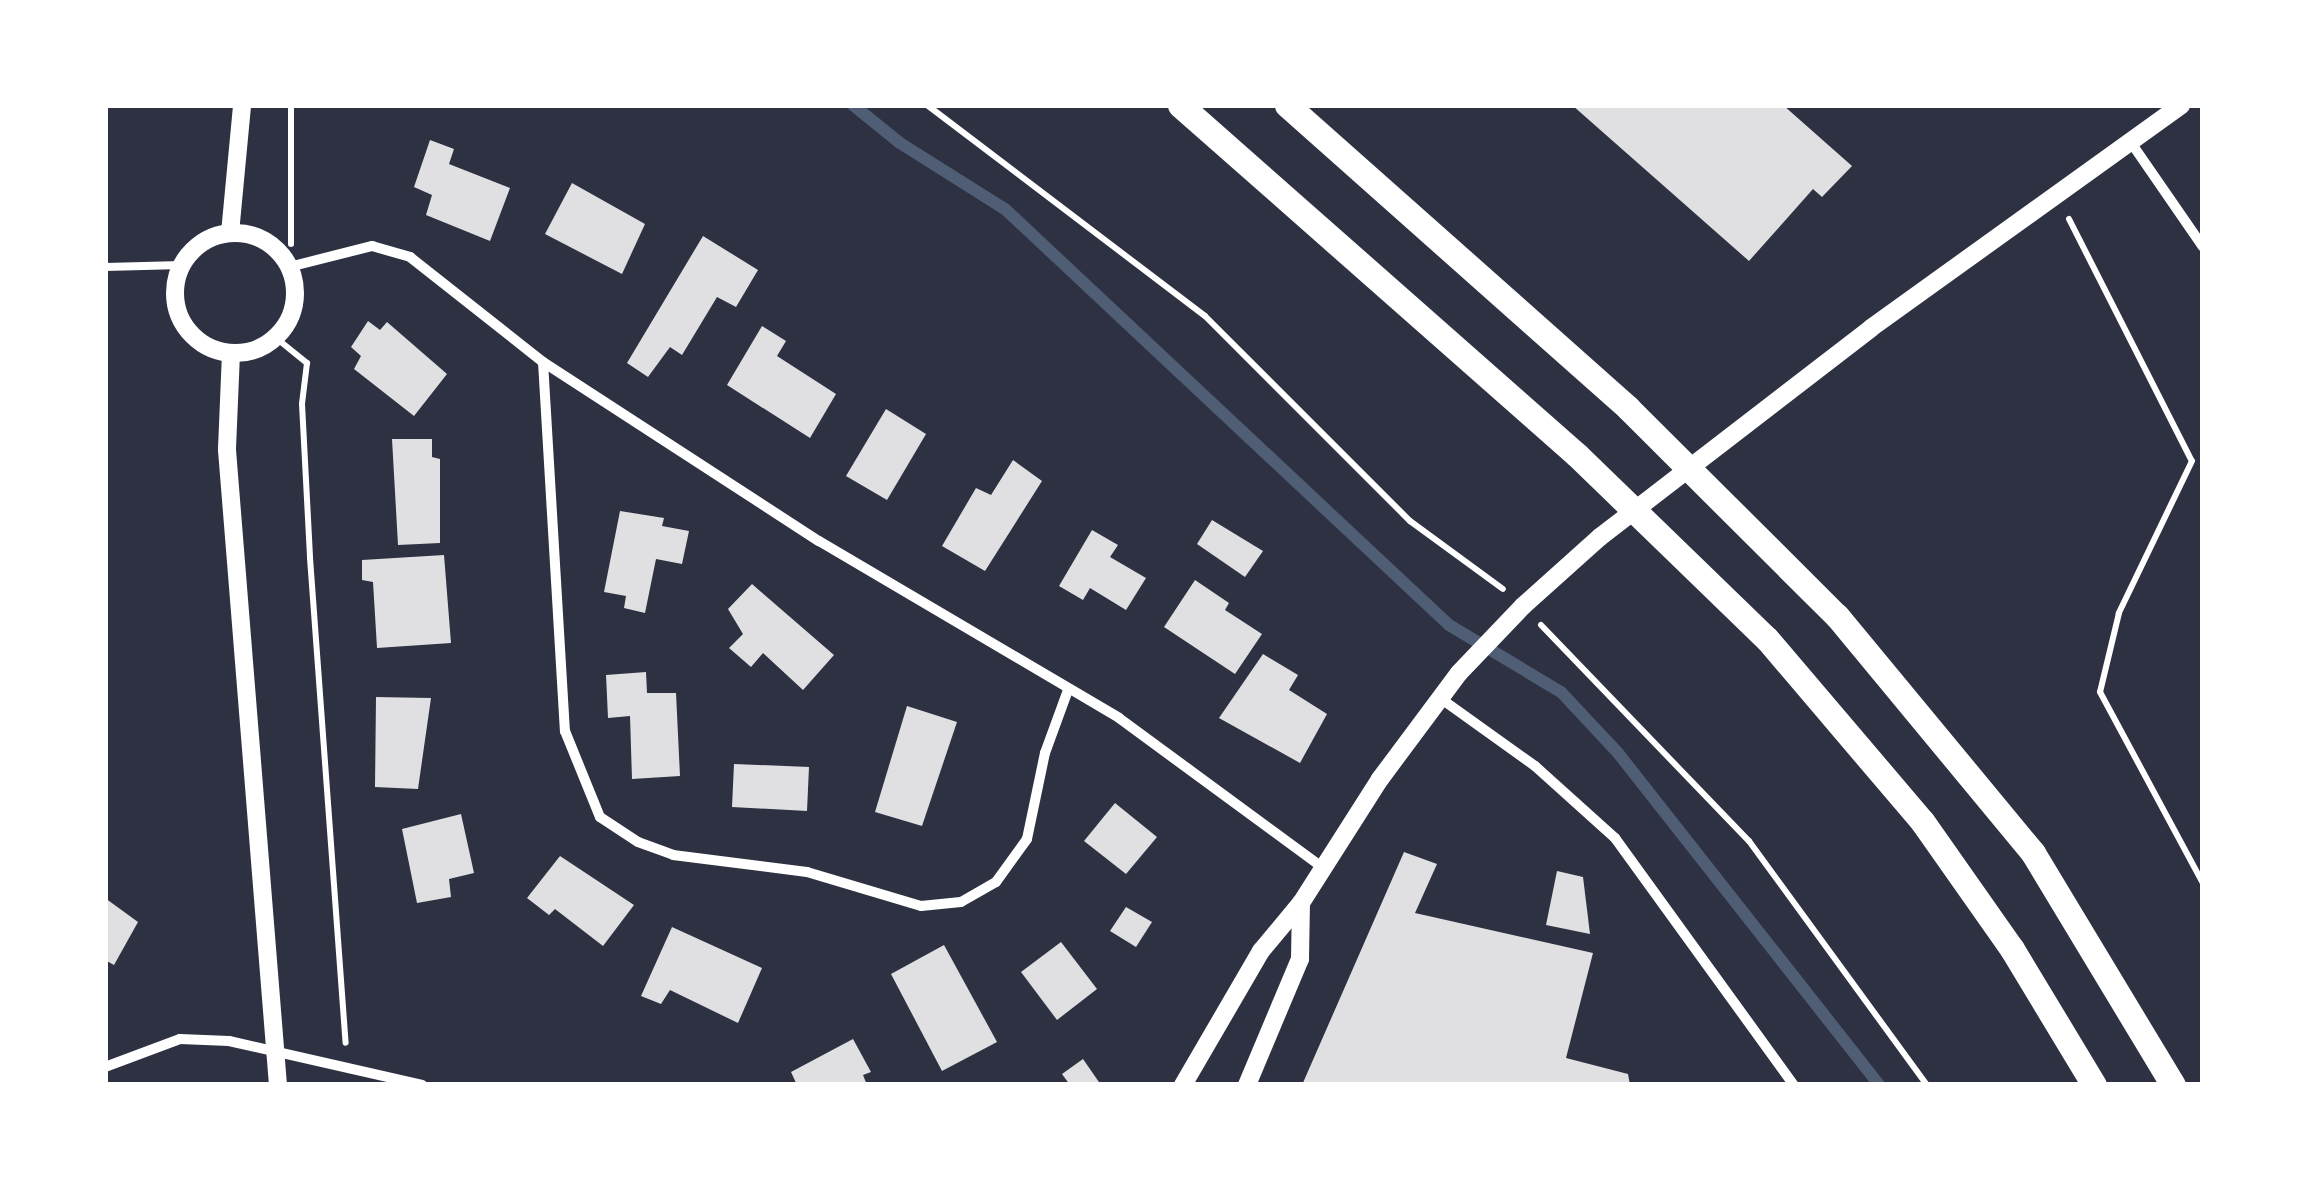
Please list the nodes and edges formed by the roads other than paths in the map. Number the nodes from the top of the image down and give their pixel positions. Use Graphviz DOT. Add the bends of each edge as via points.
graph roads {
  1 [pos="242,105"];
  2 [pos="1180,105"];
  3 [pos="1287,105"];
  4 [pos="2181,105"];
  5 [pos="2132,144"];
  6 [pos="230,233"];
  7 [pos="2203,247"];
  8 [pos="182,265"];
  9 [pos="289,266"];
  10 [pos="105,267"];
  11 [pos="231,354"];
  12 [pos="544,362"];
  13 [pos="1068,690"];
  14 [pos="1440,698"];
  15 [pos="1324,868"];
  16 [pos="1301,903"];
  17 [pos="278,1054"];
  18 [pos="105,1067"];
  19 [pos="278,1085"];
  20 [pos="422,1085"];
  21 [pos="1183,1085"];
  22 [pos="1248,1085"];
  23 [pos="1794,1085"];
  24 [pos="2094,1085"];
  25 [pos="2173,1085"];
  1 -- 6 [label="street"];
  2 -- 24 [label="main road" via="1692,562 1823,700 1922,822 2012,949"];
  3 -- 25 [label="main road" via="1628,408 1746,522 1990,794 2076,919"];
  4 -- 5 [label="street"];
  5 -- 7 [label="street"];
  5 -- 14 [label="street" via="1871,328 1600,537 1500,628"];
  6 -- 8 [label="street" via="199,245"];
  6 -- 9 [label="street" via="254,236"];
  8 -- 10 [label="lane"];
  8 -- 11 [label="street" via="175,287 182,322 210,348"];
  9 -- 11 [label="street" via="294,304 276,338"];
  9 -- 12 [label="street" via="372,246 410,258"];
  11 -- 17 [label="street" via="227,450"];
  12 -- 13 [label="street" via="819,542"];
  12 -- 13 [label="street" via="565,732 600,817 638,842 673,855 806,872 922,906 961,902 996,882 1027,839 1045,753"];
  13 -- 15 [label="street" via="1118,718"];
  14 -- 15 [label="street"];
  14 -- 23 [label="street" via="1535,766 1615,838"];
  15 -- 16 [label="street"];
  16 -- 21 [label="street" via="1261,951"];
  16 -- 22 [label="street" via="1300,959"];
  17 -- 18 [label="street" via="230,1040 180,1040"];
  17 -- 19 [label="street"];
  17 -- 20 [label="street"];
}
